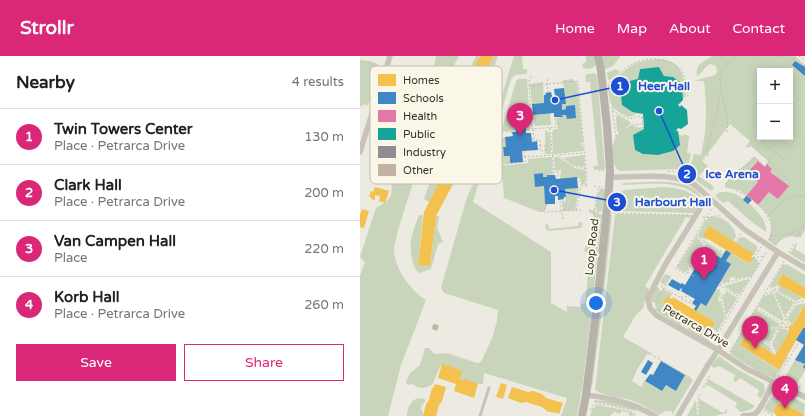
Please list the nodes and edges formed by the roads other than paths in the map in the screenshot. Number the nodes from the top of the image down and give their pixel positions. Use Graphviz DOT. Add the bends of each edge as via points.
graph roads {
  1 [pos="390,56"];
  2 [pos="598,56"];
  3 [pos="387,66"];
  4 [pos="370,120"];
  5 [pos="360,152"];
  6 [pos="607,174"];
  7 [pos="709,198"];
  8 [pos="778,252"];
  9 [pos="805,268"];
  10 [pos="718,350"];
  11 [pos="773,382"];
  12 [pos="489,388"];
  13 [pos="586,395"];
  14 [pos="805,397"];
  15 [pos="585,414"];
  16 [pos="480,416"];
  17 [pos="655,416"];
  18 [pos="678,416"];
  19 [pos="743,416"];
  1 -- 3 [label="street"];
  2 -- 6 [label="street, Loop Road" via="607,126"];
  4 -- 5 [label="street"];
  6 -- 7 [label="street" via="675,177 695,185"];
  6 -- 13 [label="street, Loop Road" via="599,286"];
  7 -- 8 [label="street" via="744,229"];
  7 -- 10 [label="street, Petrarca Drive" via="696,215 648,298 650,308 656,314"];
  8 -- 9 [label="street"];
  8 -- 10 [label="street"];
  10 -- 11 [label="street, Petrarca Drive"];
  10 -- 18 [label="street"];
  11 -- 14 [label="street, Petrarca Drive"];
  11 -- 19 [label="street" via="758,411 753,415"];
  12 -- 16 [label="lane"];
  13 -- 15 [label="street, Loop Road"];
  13 -- 17 [label="street" via="618,400"];
}
